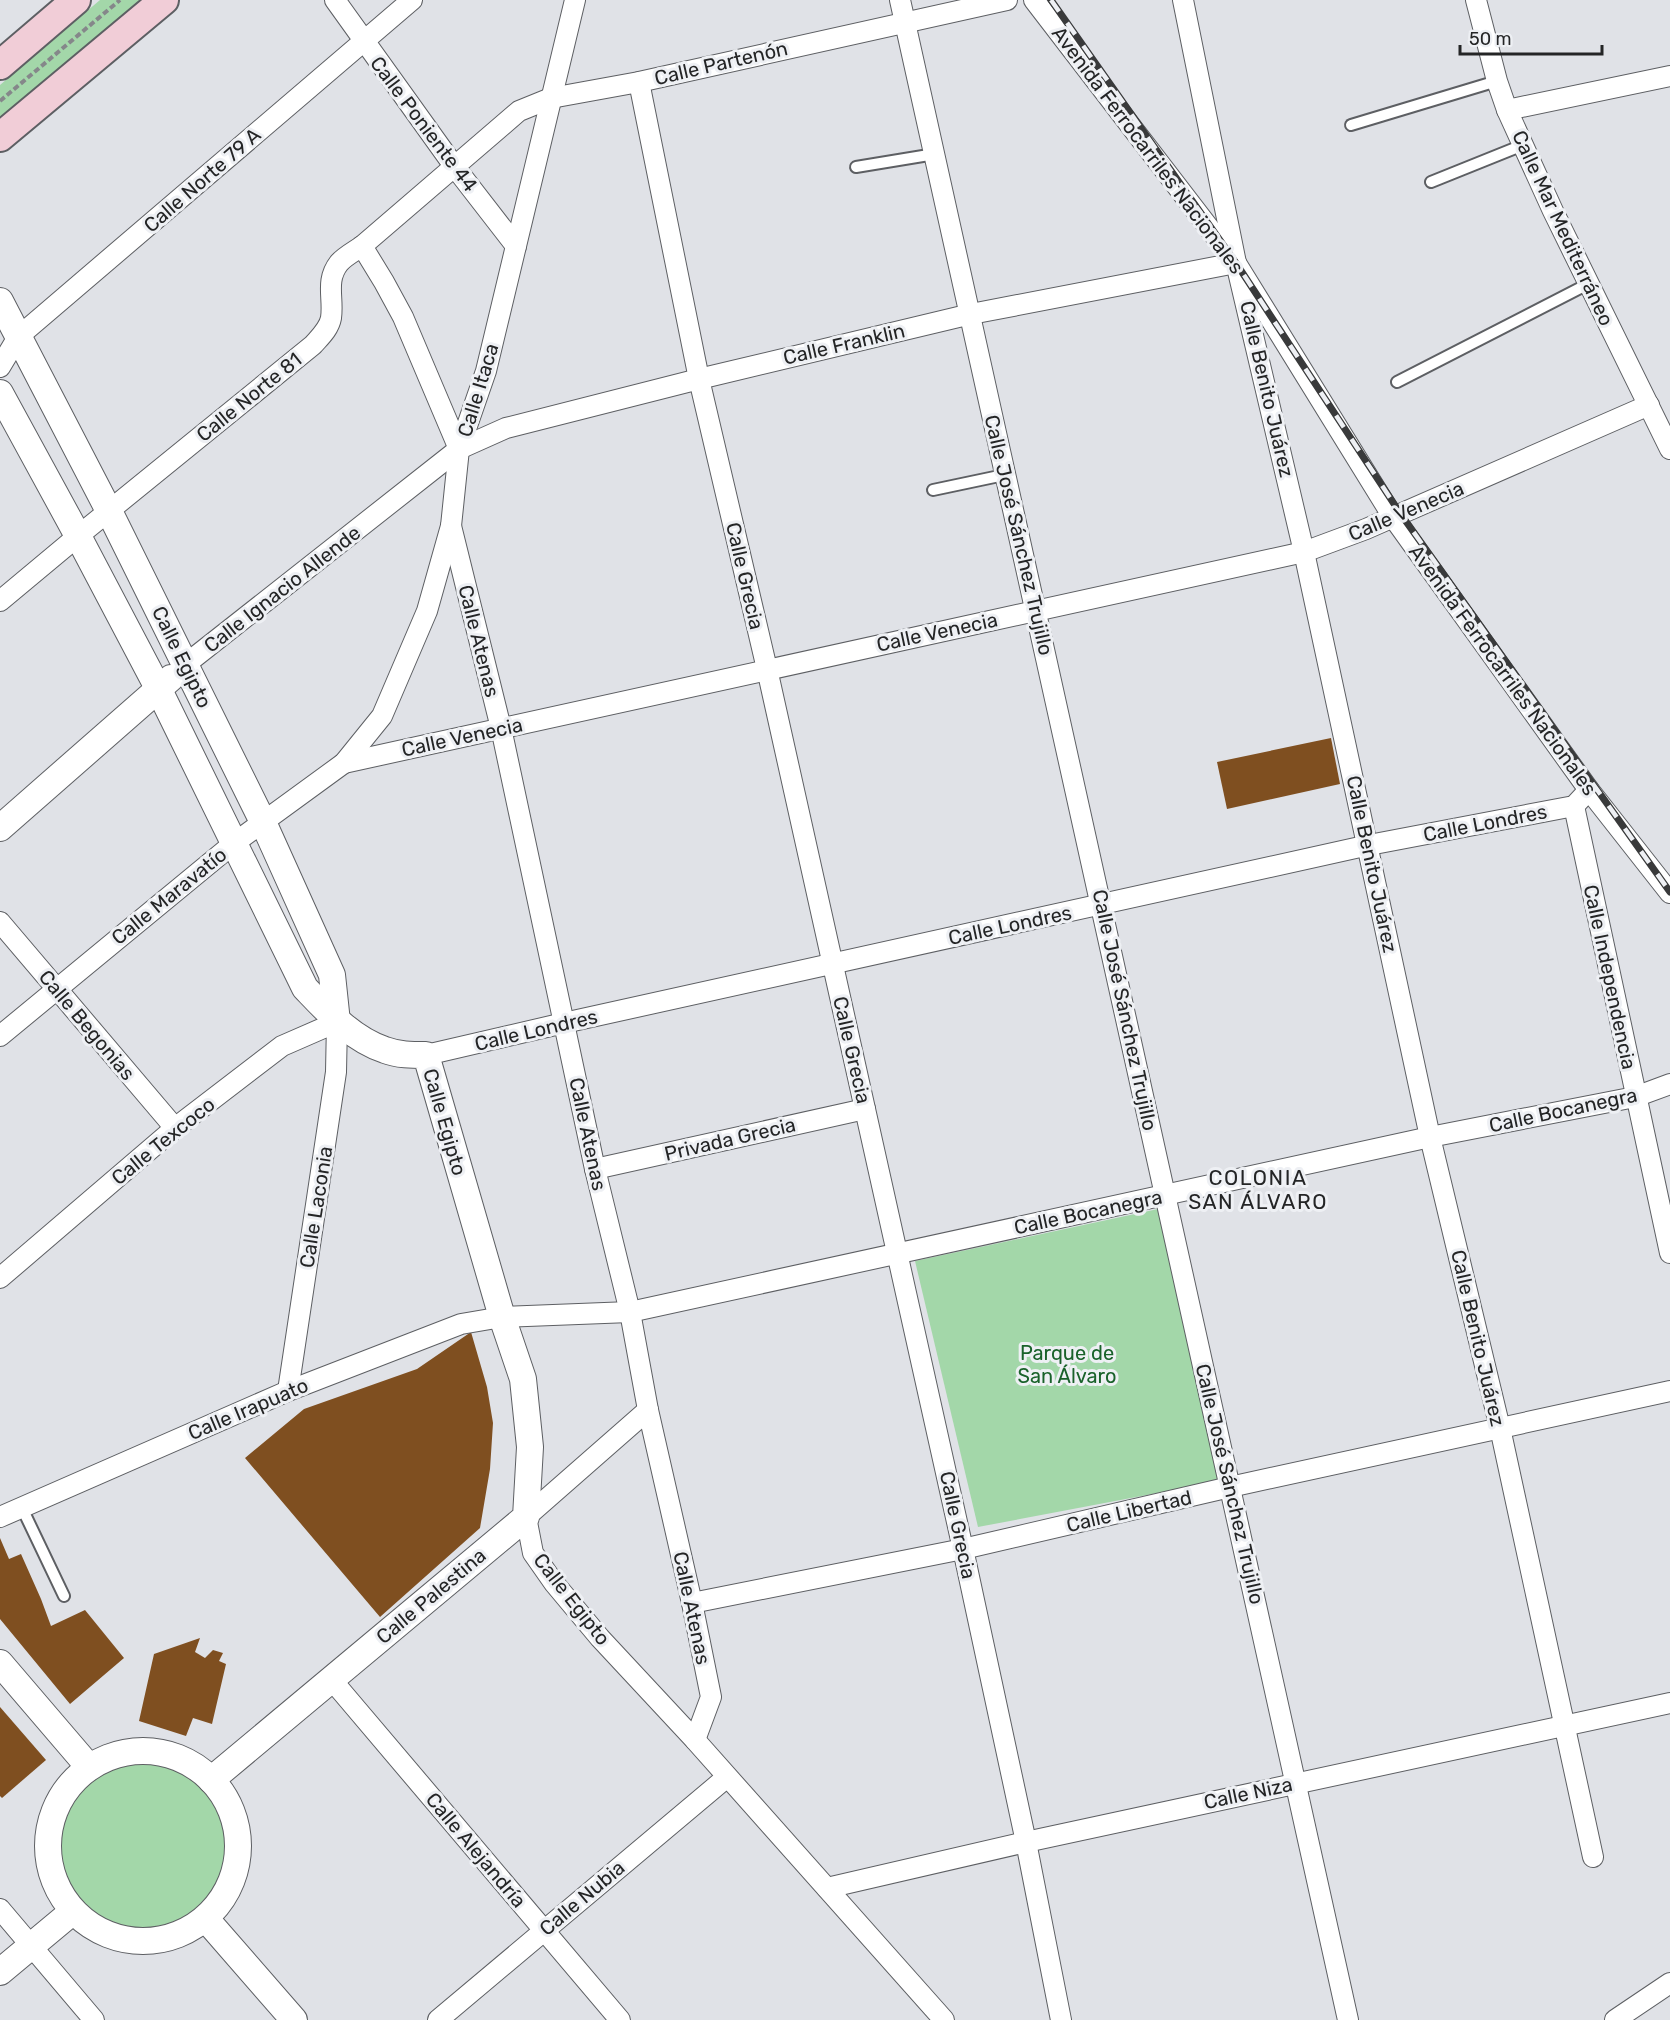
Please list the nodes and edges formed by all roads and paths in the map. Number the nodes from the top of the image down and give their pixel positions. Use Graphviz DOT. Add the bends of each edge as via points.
graph roads {
  1 [pos="76,0"];
  2 [pos="120,0"];
  3 [pos="164,0"];
  4 [pos="335,0"];
  5 [pos="412,0"];
  6 [pos="575,0"];
  7 [pos="900,0"];
  8 [pos="1007,0"];
  9 [pos="1035,0"];
  10 [pos="1183,0"];
  11 [pos="1476,0"];
  12 [pos="905,22"];
  13 [pos="363,42"];
  14 [pos="0,64"];
  15 [pos="1670,76"];
  16 [pos="1497,81"];
  17 [pos="639,82"];
  18 [pos="551,98"];
  19 [pos="0,101"];
  20 [pos="1507,110"];
  21 [pos="1351,125"];
  22 [pos="0,136"];
  23 [pos="1523,146"];
  24 [pos="935,154"];
  25 [pos="454,166"];
  26 [pos="856,167"];
  27 [pos="1431,182"];
  28 [pos="362,246"];
  29 [pos="516,246"];
  30 [pos="1236,263"];
  31 [pos="1588,284"];
  32 [pos="0,301"];
  33 [pos="971,314"];
  34 [pos="18,337"];
  35 [pos="0,367"];
  36 [pos="699,379"];
  37 [pos="1397,382"];
  38 [pos="0,393"];
  39 [pos="1649,405"];
  40 [pos="1670,448"];
  41 [pos="459,449"];
  42 [pos="1005,475"];
  43 [pos="933,489"];
  44 [pos="109,511"];
  45 [pos="1393,517"];
  46 [pos="451,526"];
  47 [pos="78,536"];
  48 [pos="1304,552"];
  49 [pos="0,602"];
  50 [pos="1036,610"];
  51 [pos="186,664"];
  52 [pos="767,669"];
  53 [pos="158,688"];
  54 [pos="501,728"];
  55 [pos="344,763"];
  56 [pos="1589,790"];
  57 [pos="1574,806"];
  58 [pos="263,822"];
  59 [pos="0,828"];
  60 [pos="233,844"];
  61 [pos="1369,845"];
  62 [pos="1670,893"];
  63 [pos="1102,905"];
  64 [pos="0,922"];
  65 [pos="832,963"];
  66 [pos="56,989"];
  67 [pos="338,1022"];
  68 [pos="564,1023"];
  69 [pos="0,1036"];
  70 [pos="426,1055"];
  71 [pos="1670,1084"];
  72 [pos="1635,1097"];
  73 [pos="865,1109"];
  74 [pos="175,1128"];
  75 [pos="1430,1137"];
  76 [pos="595,1169"];
  77 [pos="1165,1194"];
  78 [pos="1670,1253"];
  79 [pos="897,1254"];
  80 [pos="0,1278"];
  81 [pos="630,1312"];
  82 [pos="502,1317"];
  83 [pos="288,1391"];
  84 [pos="1670,1391"];
  85 [pos="648,1410"];
  86 [pos="1500,1428"];
  87 [pos="1230,1487"];
  88 [pos="22,1508"];
  89 [pos="0,1517"];
  90 [pos="526,1517"];
  91 [pos="963,1549"];
  92 [pos="64,1596"];
  93 [pos="692,1603"];
  94 [pos="0,1663"];
  95 [pos="331,1679"];
  96 [pos="1670,1703"];
  97 [pos="1566,1726"];
  98 [pos="694,1740"];
  99 [pos="89,1767"];
  100 [pos="727,1777"];
  101 [pos="211,1780"];
  102 [pos="1296,1783"];
  103 [pos="1026,1842"];
  104 [pos="1593,1857"];
  105 [pos="827,1888"];
  106 [pos="0,1909"];
  107 [pos="72,1912"];
  108 [pos="206,1919"];
  109 [pos="544,1931"];
  110 [pos="31,1946"];
  111 [pos="0,1972"];
  112 [pos="1670,1983"];
  113 [pos="94,2020"];
  114 [pos="294,2020"];
  115 [pos="438,2020"];
  116 [pos="620,2020"];
  117 [pos="944,2020"];
  118 [pos="1060,2020"];
  119 [pos="1348,2020"];
  120 [pos="1615,2020"];
  1 -- 14 [label="main road"];
  2 -- 19 [label="path"];
  3 -- 22 [label="main road"];
  4 -- 13 [label="street, Calle Poniente 44"];
  5 -- 13 [label="street, Calle Norte 79 A"];
  6 -- 18 [label="street, Calle Itaca"];
  7 -- 12 [label="street, Calle José Sánchez Trujillo"];
  8 -- 12 [label="street, Calle Partenón"];
  9 -- 30 [label="street, Avenida Ferrocarriles Nacionales"];
  10 -- 30 [label="street, Calle Benito Juárez"];
  11 -- 16 [label="street, Calle Mar Mediterráneo"];
  12 -- 17 [label="street, Calle Partenón"];
  12 -- 24 [label="street, Calle José Sánchez Trujillo"];
  13 -- 25 [label="street, Calle Poniente 44"];
  13 -- 34 [label="street, Calle Norte 79 A"];
  15 -- 20 [label="street"];
  16 -- 20 [label="street, Calle Mar Mediterráneo"];
  16 -- 21 [label="lane"];
  17 -- 18 [label="street, Calle Partenón"];
  17 -- 36 [label="street, Calle Grecia"];
  18 -- 25 [label="street, Calle Partenón" via="519,111"];
  18 -- 29 [label="street, Calle Itaca"];
  20 -- 23 [label="street, Calle Mar Mediterráneo"];
  23 -- 27 [label="lane"];
  23 -- 31 [label="street, Calle Mar Mediterráneo"];
  24 -- 26 [label="lane"];
  24 -- 33 [label="street, Calle José Sánchez Trujillo"];
  25 -- 28 [label="street, Calle Norte 81"];
  25 -- 29 [label="street, Calle Poniente 44"];
  28 -- 41 [label="street" via="403,317"];
  28 -- 44 [label="street, Calle Norte 81" via="340,262 332,274 331,319 325,333"];
  29 -- 41 [label="street, Calle Itaca" via="486,371"];
  30 -- 33 [label="street, Calle Franklin"];
  30 -- 45 [label="street, Avenida Ferrocarriles Nacionales"];
  30 -- 48 [label="street, Calle Benito Juárez"];
  31 -- 37 [label="lane"];
  31 -- 39 [label="street, Calle Mar Mediterráneo"];
  32 -- 34 [label="street, Calle Egipto"];
  33 -- 36 [label="street, Calle Franklin"];
  33 -- 42 [label="street, Calle José Sánchez Trujillo"];
  34 -- 35 [label="street, Calle Norte 79 A"];
  34 -- 44 [label="street, Calle Egipto"];
  36 -- 41 [label="street, Calle Franklin" via="506,428"];
  36 -- 52 [label="street, Calle Grecia"];
  38 -- 47 [label="street, Calle Egipto"];
  39 -- 40 [label="street, Calle Mar Mediterráneo"];
  39 -- 45 [label="street, Calle Venecia"];
  41 -- 46 [label="street, Calle Itaca"];
  41 -- 51 [label="street, Calle Ignacio Allende"];
  42 -- 43 [label="lane"];
  42 -- 50 [label="street, Calle José Sánchez Trujillo"];
  44 -- 47 [label="street, Calle Norte 81"];
  44 -- 51 [label="street, Calle Egipto"];
  45 -- 48 [label="street, Calle Venecia"];
  45 -- 56 [label="street, Avenida Ferrocarriles Nacionales"];
  46 -- 54 [label="street, Calle Atenas"];
  46 -- 55 [label="street, Calle Itaca" via="427,611 382,717"];
  47 -- 49 [label="street, Calle Norte 81"];
  47 -- 53 [label="street, Calle Egipto"];
  48 -- 50 [label="street, Calle Venecia"];
  48 -- 61 [label="street, Calle Benito Juárez"];
  50 -- 52 [label="street, Calle Venecia"];
  50 -- 63 [label="street, Calle José Sánchez Trujillo"];
  51 -- 53 [label="street, Calle Ignacio Allende"];
  51 -- 58 [label="street, Calle Egipto"];
  52 -- 54 [label="street, Calle Venecia"];
  52 -- 65 [label="street, Calle Grecia"];
  53 -- 59 [label="street, Calle Ignacio Allende"];
  53 -- 60 [label="street, Calle Egipto"];
  54 -- 55 [label="street, Calle Venecia"];
  54 -- 68 [label="street, Calle Atenas"];
  55 -- 58 [label="street, Calle Maravatío"];
  56 -- 57 [label="street, Calle Londres"];
  56 -- 62 [label="street, Avenida Ferrocarriles Nacionales"];
  57 -- 61 [label="street, Calle Londres"];
  57 -- 72 [label="street, Calle Independencia"];
  58 -- 60 [label="street, Calle Maravatío"];
  58 -- 67 [label="street, Calle Egipto" via="332,975"];
  60 -- 66 [label="street, Calle Maravatío"];
  60 -- 67 [label="street, Calle Egipto" via="305,988"];
  61 -- 63 [label="street, Calle Londres"];
  61 -- 75 [label="street, Calle Benito Juárez"];
  63 -- 65 [label="street, Calle Londres"];
  63 -- 77 [label="street, Calle José Sánchez Trujillo"];
  64 -- 66 [label="street, Calle Begonias"];
  65 -- 68 [label="street, Calle Londres"];
  65 -- 73 [label="street, Calle Grecia"];
  66 -- 69 [label="street, Calle Maravatío"];
  66 -- 74 [label="street, Calle Begonias"];
  67 -- 70 [label="street, Calle Egipto" via="384,1050"];
  67 -- 74 [label="street, Calle Texcoco" via="282,1046"];
  67 -- 83 [label="street, Calle Laconia" via="336,1072"];
  68 -- 70 [label="street, Calle Londres"];
  68 -- 76 [label="street, Calle Atenas"];
  70 -- 82 [label="street, Calle Egipto"];
  71 -- 72 [label="street, Calle Bocanegra"];
  72 -- 75 [label="street, Calle Bocanegra"];
  72 -- 78 [label="street, Calle Independencia"];
  73 -- 76 [label="street, Privada Grecia"];
  73 -- 79 [label="street, Calle Grecia"];
  74 -- 80 [label="street, Calle Texcoco"];
  75 -- 77 [label="street, Calle Bocanegra"];
  75 -- 86 [label="street, Calle Benito Juárez"];
  76 -- 81 [label="street, Calle Atenas"];
  77 -- 79 [label="street, Calle Bocanegra"];
  77 -- 87 [label="street, Calle José Sánchez Trujillo"];
  79 -- 81 [label="street, Calle Bocanegra"];
  79 -- 91 [label="street, Calle Grecia"];
  81 -- 82 [label="street, Calle Bocanegra"];
  81 -- 85 [label="street, Calle Atenas"];
  82 -- 83 [label="street, Calle Irapuato" via="461,1324"];
  82 -- 90 [label="street, Calle Egipto" via="523,1379 530,1447"];
  83 -- 88 [label="street, Calle Irapuato"];
  84 -- 86 [label="street, Calle Libertad"];
  85 -- 90 [label="street, Calle Palestina"];
  85 -- 93 [label="street, Calle Atenas"];
  86 -- 87 [label="street, Calle Libertad"];
  86 -- 97 [label="street, Calle Benito Juárez"];
  87 -- 91 [label="street, Calle Libertad"];
  87 -- 102 [label="street, Calle José Sánchez Trujillo"];
  88 -- 89 [label="street, Calle Irapuato"];
  88 -- 92 [label="lane"];
  90 -- 95 [label="street, Calle Palestina"];
  90 -- 98 [label="street, Calle Egipto" via="533,1553 554,1583"];
  91 -- 93 [label="street, Calle Libertad"];
  91 -- 103 [label="street, Calle Grecia"];
  93 -- 98 [label="street, Calle Atenas" via="711,1697"];
  94 -- 99 [label="street"];
  95 -- 101 [label="street, Calle Palestina"];
  95 -- 109 [label="street, Calle Alejandría"];
  96 -- 97 [label="street, Calle Niza"];
  97 -- 102 [label="street, Calle Niza"];
  97 -- 104 [label="street, Calle Benito Juárez"];
  98 -- 100 [label="street, Calle Egipto"];
  99 -- 101 [label="street" via="119,1753 152,1751 184,1760"];
  99 -- 107 [label="street" via="60,1796 47,1835 52,1876"];
  100 -- 105 [label="street, Calle Egipto"];
  100 -- 109 [label="street, Calle Nubia"];
  101 -- 108 [label="street" via="232,1813 238,1853 228,1890"];
  102 -- 103 [label="street, Calle Niza"];
  102 -- 119 [label="street, Calle José Sánchez Trujillo"];
  103 -- 105 [label="street, Calle Niza"];
  103 -- 118 [label="street, Calle Grecia"];
  105 -- 117 [label="street, Calle Egipto"];
  106 -- 110 [label="street"];
  107 -- 108 [label="street" via="101,1933 136,1942 171,1938"];
  107 -- 110 [label="street"];
  108 -- 114 [label="street"];
  109 -- 115 [label="street, Calle Nubia"];
  109 -- 116 [label="street, Calle Alejandría"];
  110 -- 111 [label="street"];
  110 -- 113 [label="street"];
  112 -- 120 [label="street"];
}
